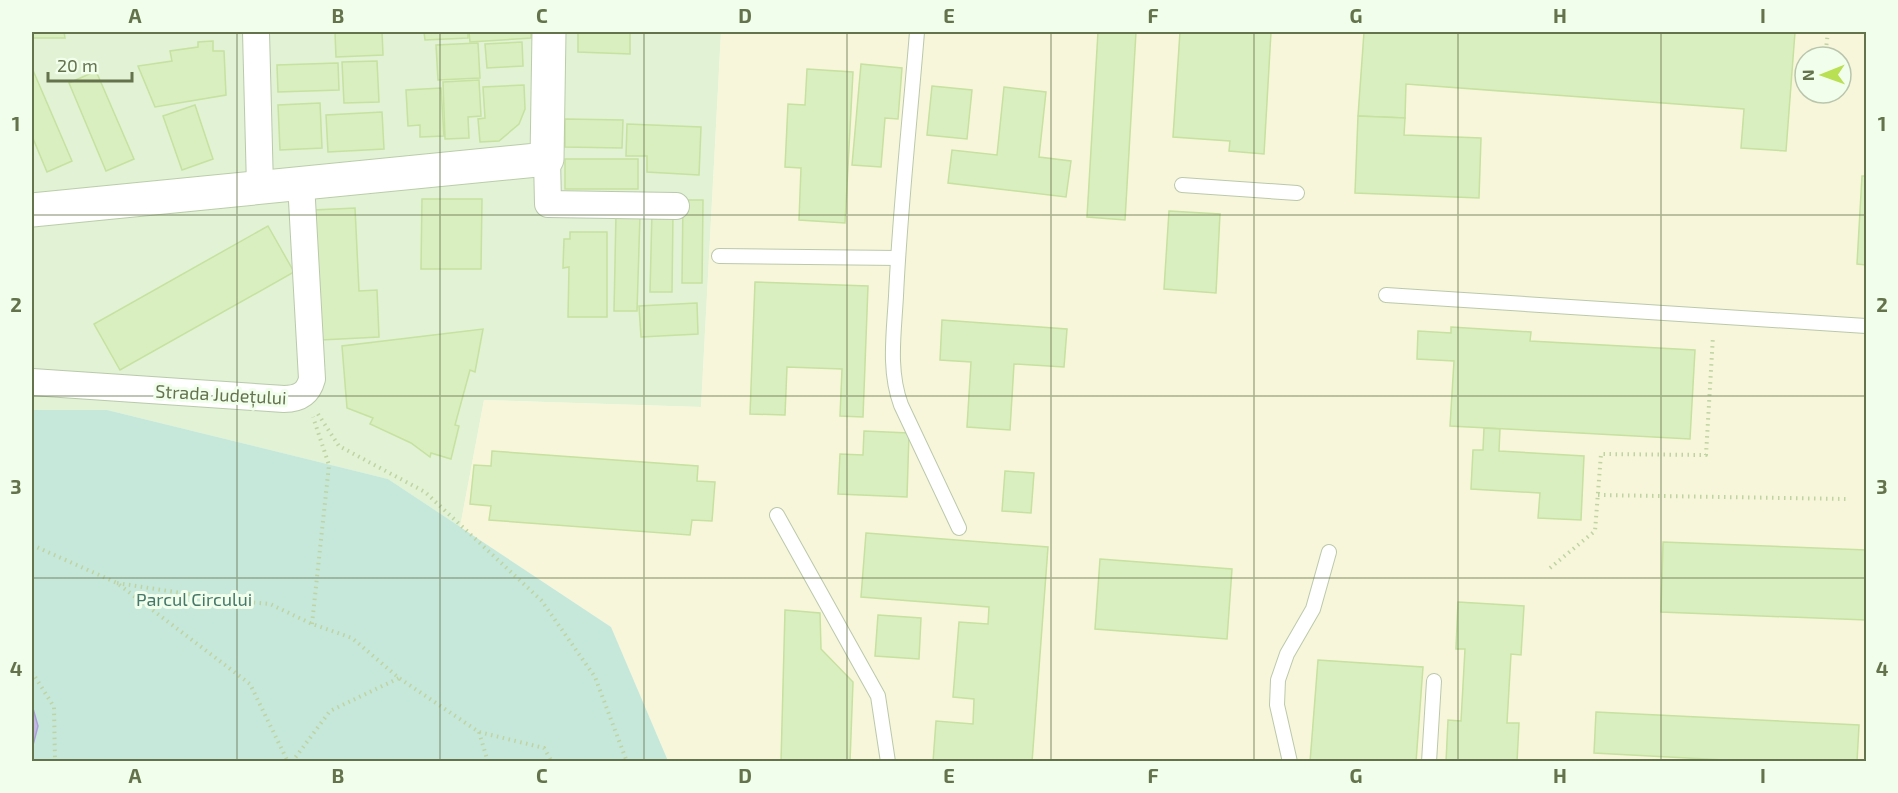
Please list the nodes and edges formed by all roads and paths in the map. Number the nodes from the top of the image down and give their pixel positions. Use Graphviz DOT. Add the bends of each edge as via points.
graph roads {
  1 [pos="256,32"];
  2 [pos="549,32"];
  3 [pos="917,32"];
  4 [pos="548,159"];
  5 [pos="301,183"];
  6 [pos="1182,185"];
  7 [pos="260,187"];
  8 [pos="1297,193"];
  9 [pos="676,206"];
  10 [pos="32,210"];
  11 [pos="718,256"];
  12 [pos="898,258"];
  13 [pos="1386,295"];
  14 [pos="1714,316"];
  15 [pos="1866,326"];
  16 [pos="32,382"];
  17 [pos="305,393"];
  18 [pos="1598,495"];
  19 [pos="1846,499"];
  20 [pos="777,515"];
  21 [pos="959,528"];
  22 [pos="32,545"];
  23 [pos="1329,552"];
  24 [pos="1550,568"];
  25 [pos="117,584"];
  26 [pos="312,624"];
  27 [pos="32,672"];
  28 [pos="399,678"];
  29 [pos="1434,681"];
  30 [pos="479,732"];
  31 [pos="55,762"];
  32 [pos="290,762"];
  33 [pos="488,762"];
  34 [pos="552,762"];
  35 [pos="627,762"];
  36 [pos="888,762"];
  37 [pos="1290,762"];
  38 [pos="1429,762"];
  1 -- 7 [label="street"];
  2 -- 4 [label="street"];
  3 -- 12 [label="lane"];
  4 -- 5 [label="street"];
  4 -- 9 [label="street" via="548,204"];
  5 -- 7 [label="street"];
  5 -- 17 [label="street, Strada Județului" via="312,379"];
  6 -- 8 [label="lane"];
  7 -- 10 [label="street"];
  11 -- 12 [label="lane"];
  12 -- 21 [label="lane" via="895,389"];
  13 -- 14 [label="lane"];
  14 -- 15 [label="lane"];
  14 -- 18 [label="path" via="1706,455 1601,454"];
  16 -- 17 [label="street, Strada Județului" via="284,399 295,399"];
  17 -- 26 [label="path" via="329,465"];
  17 -- 35 [label="path" via="339,446 425,492 541,600 595,677"];
  18 -- 19 [label="path"];
  18 -- 24 [label="path" via="1595,531"];
  20 -- 36 [label="lane" via="878,696"];
  22 -- 25 [label="path"];
  23 -- 37 [label="lane" via="1313,609 1287,654 1278,680 1277,705"];
  25 -- 26 [label="path" via="270,604"];
  25 -- 32 [label="path" via="250,684"];
  26 -- 28 [label="path" via="352,638"];
  27 -- 31 [label="path" via="54,707"];
  28 -- 30 [label="path"];
  28 -- 32 [label="path" via="330,711"];
  29 -- 38 [label="lane"];
  30 -- 33 [label="path"];
  30 -- 34 [label="path" via="544,748"];
}
